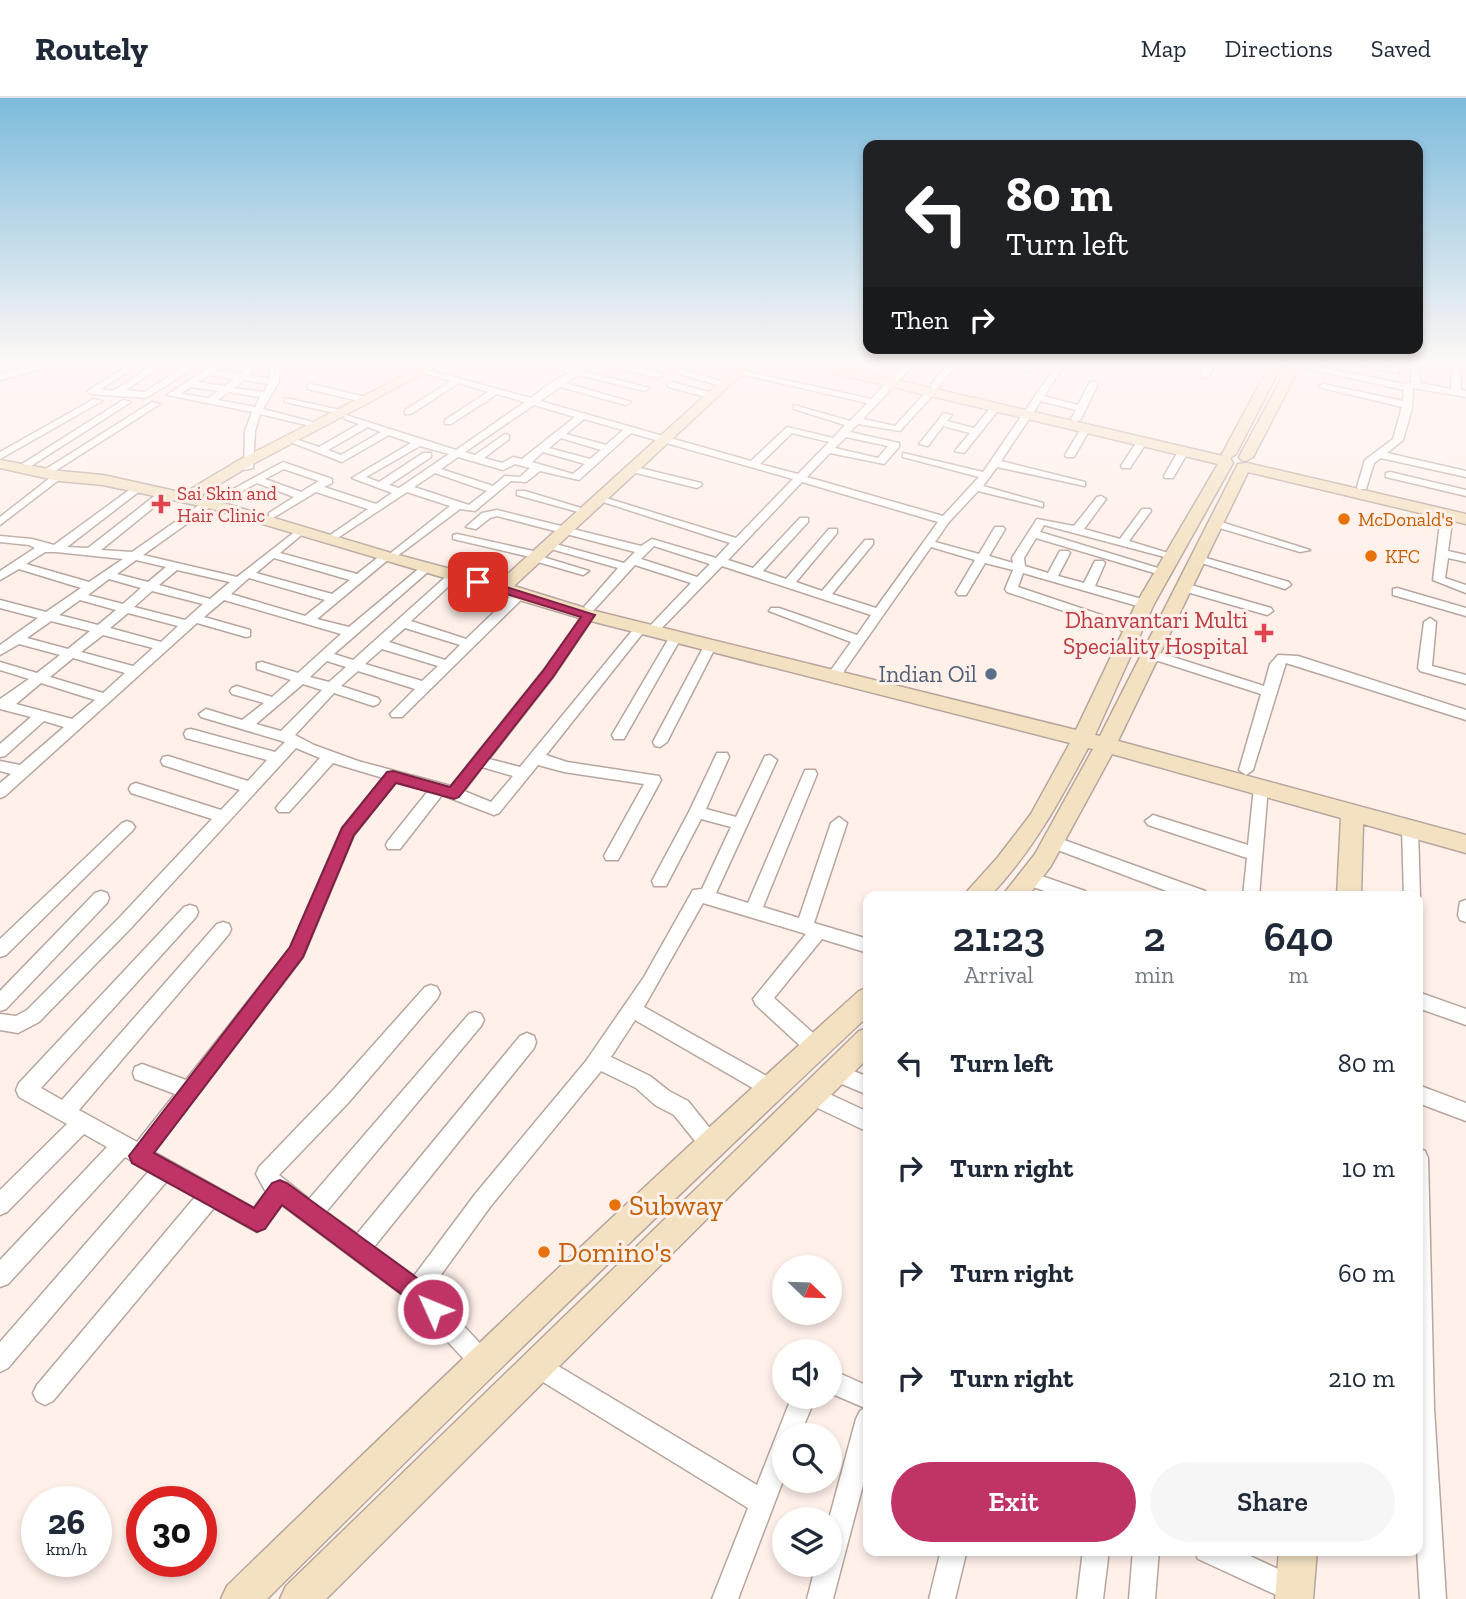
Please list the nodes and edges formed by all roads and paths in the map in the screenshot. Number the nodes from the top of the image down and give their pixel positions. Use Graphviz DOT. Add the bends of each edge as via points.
graph roads {
  1 [pos="45,431"];
  2 [pos="80,431"];
  3 [pos="121,431"];
  4 [pos="250,431"];
  5 [pos="311,431"];
  6 [pos="318,431"];
  7 [pos="354,431"];
  8 [pos="389,431"];
  9 [pos="487,431"];
  10 [pos="565,431"];
  11 [pos="628,431"];
  12 [pos="633,431"];
  13 [pos="674,431"];
  14 [pos="788,431"];
  15 [pos="811,431"];
  16 [pos="836,431"];
  17 [pos="844,431"];
  18 [pos="874,431"];
  19 [pos="934,431"];
  20 [pos="976,431"];
  21 [pos="1017,431"];
  22 [pos="1077,431"];
  23 [pos="1119,431"];
  24 [pos="1138,431"];
  25 [pos="1249,431"];
  26 [pos="1254,431"];
  27 [pos="1400,431"];
  28 [pos="841,434"];
  29 [pos="560,435"];
  30 [pos="505,437"];
  31 [pos="664,440"];
  32 [pos="419,442"];
  33 [pos="1142,442"];
  34 [pos="298,443"];
  35 [pos="924,444"];
  36 [pos="542,449"];
  37 [pos="609,449"];
  38 [pos="319,451"];
  39 [pos="960,451"];
  40 [pos="943,452"];
  41 [pos="1183,452"];
  42 [pos="456,453"];
  43 [pos="427,455"];
  44 [pos="907,455"];
  45 [pos="1070,455"];
  46 [pos="1381,455"];
  47 [pos="0,457"];
  48 [pos="477,459"];
  49 [pos="1236,461"];
  50 [pos="524,463"];
  51 [pos="594,463"];
  52 [pos="936,463"];
  53 [pos="995,463"];
  54 [pos="0,464"];
  55 [pos="27,464"];
  56 [pos="752,466"];
  57 [pos="1126,466"];
  58 [pos="538,467"];
  59 [pos="432,469"];
  60 [pos="632,469"];
  61 [pos="250,470"];
  62 [pos="59,472"];
  63 [pos="927,473"];
  64 [pos="1466,474"];
  65 [pos="1390,475"];
  66 [pos="986,476"];
  67 [pos="1169,476"];
  68 [pos="798,480"];
  69 [pos="1081,484"];
  70 [pos="697,485"];
  71 [pos="380,486"];
  72 [pos="140,487"];
  73 [pos="976,487"];
  74 [pos="1362,487"];
  75 [pos="315,488"];
  76 [pos="495,489"];
  77 [pos="402,490"];
  78 [pos="1466,492"];
  79 [pos="165,493"];
  80 [pos="521,493"];
  81 [pos="302,496"];
  82 [pos="202,498"];
  83 [pos="599,499"];
  84 [pos="1101,499"];
  85 [pos="458,505"];
  86 [pos="377,508"];
  87 [pos="586,511"];
  88 [pos="1146,511"];
  89 [pos="1466,511"];
  90 [pos="273,515"];
  91 [pos="1447,515"];
  92 [pos="1466,519"];
  93 [pos="1,520"];
  94 [pos="804,520"];
  95 [pos="945,520"];
  96 [pos="1041,521"];
  97 [pos="672,522"];
  98 [pos="1217,524"];
  99 [pos="471,527"];
  100 [pos="566,529"];
  101 [pos="999,529"];
  102 [pos="301,530"];
  103 [pos="1077,530"];
  104 [pos="833,531"];
  105 [pos="1033,533"];
  106 [pos="457,537"];
  107 [pos="0,538"];
  108 [pos="334,538"];
  109 [pos="738,542"];
  110 [pos="869,542"];
  111 [pos="1124,542"];
  112 [pos="928,543"];
  113 [pos="647,546"];
  114 [pos="49,549"];
  115 [pos="1304,550"];
  116 [pos="91,552"];
  117 [pos="540,553"];
  118 [pos="1064,553"];
  119 [pos="1443,553"];
  120 [pos="272,554"];
  121 [pos="133,556"];
  122 [pos="390,556"];
  123 [pos="981,558"];
  124 [pos="1199,559"];
  125 [pos="1466,559"];
  126 [pos="719,562"];
  127 [pos="1099,563"];
  128 [pos="629,564"];
  129 [pos="1168,564"];
  130 [pos="17,565"];
  131 [pos="175,565"];
  132 [pos="426,568"];
  133 [pos="1019,569"];
  134 [pos="583,571"];
  135 [pos="757,572"];
  136 [pos="107,575"];
  137 [pos="454,575"];
  138 [pos="0,576"];
  139 [pos="244,577"];
  140 [pos="1051,578"];
  141 [pos="360,579"];
  142 [pos="700,582"];
  143 [pos="789,583"];
  144 [pos="1285,585"];
  145 [pos="91,587"];
  146 [pos="151,587"];
  147 [pos="1184,587"];
  148 [pos="1088,588"];
  149 [pos="510,589"];
  150 [pos="1466,589"];
  151 [pos="962,592"];
  152 [pos="1397,592"];
  153 [pos="825,595"];
  154 [pos="78,596"];
  155 [pos="217,599"];
  156 [pos="335,599"];
  157 [pos="0,604"];
  158 [pos="1145,604"];
  159 [pos="126,608"];
  160 [pos="589,611"];
  161 [pos="775,611"];
  162 [pos="1267,611"];
  163 [pos="1466,612"];
  164 [pos="878,613"];
  165 [pos="47,618"];
  166 [pos="191,621"];
  167 [pos="307,621"];
  168 [pos="403,622"];
  169 [pos="1430,622"];
  170 [pos="649,629"];
  171 [pos="1133,630"];
  172 [pos="99,631"];
  173 [pos="351,632"];
  174 [pos="246,633"];
  175 [pos="675,638"];
  176 [pos="10,640"];
  177 [pos="859,640"];
  178 [pos="380,644"];
  179 [pos="469,644"];
  180 [pos="162,646"];
  181 [pos="710,646"];
  182 [pos="0,651"];
  183 [pos="70,654"];
  184 [pos="1151,654"];
  185 [pos="325,656"];
  186 [pos="357,665"];
  187 [pos="448,665"];
  188 [pos="0,666"];
  189 [pos="262,666"];
  190 [pos="134,671"];
  191 [pos="836,675"];
  192 [pos="38,678"];
  193 [pos="302,679"];
  194 [pos="1466,680"];
  195 [pos="425,687"];
  196 [pos="331,688"];
  197 [pos="237,691"];
  198 [pos="1269,692"];
  199 [pos="105,698"];
  200 [pos="373,701"];
  201 [pos="275,702"];
  202 [pos="3,705"];
  203 [pos="206,713"];
  204 [pos="397,714"];
  205 [pos="42,715"];
  206 [pos="1466,715"];
  207 [pos="75,725"];
  208 [pos="245,725"];
  209 [pos="191,734"];
  210 [pos="1085,734"];
  211 [pos="620,735"];
  212 [pos="289,739"];
  213 [pos="1109,740"];
  214 [pos="660,742"];
  215 [pos="0,752"];
  216 [pos="330,756"];
  217 [pos="722,757"];
  218 [pos="278,758"];
  219 [pos="534,760"];
  220 [pos="770,760"];
  221 [pos="167,761"];
  222 [pos="480,761"];
  223 [pos="0,766"];
  224 [pos="1246,770"];
  225 [pos="22,771"];
  226 [pos="523,773"];
  227 [pos="810,774"];
  228 [pos="393,776"];
  229 [pos="1261,787"];
  230 [pos="251,788"];
  231 [pos="136,789"];
  232 [pos="438,789"];
  233 [pos="0,792"];
  234 [pos="454,793"];
  235 [pos="284,807"];
  236 [pos="697,812"];
  237 [pos="1352,812"];
  238 [pos="224,817"];
  239 [pos="1153,821"];
  240 [pos="839,823"];
  241 [pos="740,824"];
  242 [pos="127,827"];
  243 [pos="1410,829"];
  244 [pos="1466,830"];
  245 [pos="1053,842"];
  246 [pos="1466,844"];
  247 [pos="394,845"];
  248 [pos="1255,854"];
  249 [pos="612,856"];
  250 [pos="1030,879"];
  251 [pos="660,881"];
  252 [pos="980,891"];
  253 [pos="1019,891"];
  254 [pos="1065,891"];
  255 [pos="1185,891"];
  256 [pos="1251,891"];
  257 [pos="1349,891"];
  258 [pos="1412,891"];
  259 [pos="706,897"];
  260 [pos="101,898"];
  261 [pos="1466,907"];
  262 [pos="190,912"];
  263 [pos="753,912"];
  264 [pos="1466,915"];
  265 [pos="223,929"];
  266 [pos="812,929"];
  267 [pos="863,944"];
  268 [pos="0,950"];
  269 [pos="430,993"];
  270 [pos="1423,1002"];
  271 [pos="0,1003"];
  272 [pos="863,1004"];
  273 [pos="632,1009"];
  274 [pos="1466,1017"];
  275 [pos="475,1020"];
  276 [pos="0,1022"];
  277 [pos="527,1042"];
  278 [pos="863,1045"];
  279 [pos="815,1047"];
  280 [pos="598,1060"];
  281 [pos="142,1073"];
  282 [pos="837,1073"];
  283 [pos="863,1084"];
  284 [pos="772,1089"];
  285 [pos="190,1090"];
  286 [pos="812,1095"];
  287 [pos="1423,1096"];
  288 [pos="1466,1112"];
  289 [pos="72,1118"];
  290 [pos="863,1120"];
  291 [pos="710,1144"];
  292 [pos="130,1151"];
  293 [pos="164,1169"];
  294 [pos="280,1190"];
  295 [pos="211,1195"];
  296 [pos="0,1205"];
  297 [pos="312,1213"];
  298 [pos="359,1248"];
  299 [pos="0,1276"];
  300 [pos="416,1291"];
  301 [pos="0,1360"];
  302 [pos="482,1362"];
  303 [pos="538,1366"];
  304 [pos="842,1386"];
  305 [pos="45,1393"];
  306 [pos="863,1396"];
  307 [pos="1423,1425"];
  308 [pos="863,1438"];
  309 [pos="772,1475"];
  310 [pos="761,1502"];
  311 [pos="842,1516"];
  312 [pos="953,1556"];
  313 [pos="1095,1556"];
  314 [pos="1146,1556"];
  315 [pos="1219,1556"];
  316 [pos="1297,1556"];
  317 [pos="826,1577"];
  318 [pos="1294,1595"];
  319 [pos="240,1599"];
  320 [pos="299,1599"];
  321 [pos="725,1599"];
  322 [pos="820,1599"];
  323 [pos="942,1599"];
  324 [pos="1090,1599"];
  325 [pos="1142,1599"];
  326 [pos="1433,1599"];
  1 -- 47 [label="street"];
  2 -- 55 [label="street"];
  3 -- 62 [label="street"];
  4 -- 61 [label="street"];
  5 -- 61 [label="street"];
  6 -- 34 [label="street"];
  7 -- 38 [label="street"];
  8 -- 32 [label="street"];
  8 -- 38 [label="street" via="342,459"];
  9 -- 42 [label="street"];
  10 -- 29 [label="street"];
  11 -- 37 [label="street"];
  12 -- 31 [label="street"];
  13 -- 31 [label="street"];
  14 -- 56 [label="street"];
  15 -- 28 [label="street"];
  16 -- 28 [label="street"];
  17 -- 28 [label="street"];
  18 -- 28 [label="street"];
  19 -- 35 [label="street"];
  20 -- 39 [label="street"];
  21 -- 53 [label="street"];
  22 -- 45 [label="street"];
  23 -- 33 [label="street"];
  24 -- 49 [label="street"];
  25 -- 49 [label="street"];
  26 -- 49 [label="street"];
  27 -- 46 [label="street" via="1398,440"];
  28 -- 28 [label="street" via="895,445 880,462"];
  28 -- 68 [label="street"];
  29 -- 36 [label="street"];
  29 -- 37 [label="street"];
  30 -- 48 [label="street"];
  31 -- 56 [label="street"];
  31 -- 60 [label="street"];
  32 -- 42 [label="street"];
  32 -- 71 [label="street" via="357,478"];
  33 -- 41 [label="street"];
  33 -- 57 [label="street"];
  34 -- 38 [label="street"];
  34 -- 61 [label="street"];
  36 -- 50 [label="street"];
  36 -- 51 [label="street"];
  37 -- 51 [label="street"];
  40 -- 52 [label="street"];
  41 -- 49 [label="street"];
  41 -- 67 [label="street"];
  42 -- 48 [label="street"];
  42 -- 59 [label="street"];
  43 -- 71 [label="street"];
  44 -- 52 [label="street"];
  46 -- 64 [label="street"];
  46 -- 74 [label="street" via="1369,462"];
  47 -- 55 [label="street"];
  48 -- 50 [label="street" via="503,467 513,460"];
  49 -- 74 [label="street"];
  49 -- 91 [label="street"];
  49 -- 98 [label="street"];
  49 -- 129 [label="street"];
  50 -- 58 [label="street"];
  51 -- 58 [label="street" via="575,478"];
  52 -- 63 [label="street"];
  52 -- 66 [label="street"];
  53 -- 66 [label="street"];
  53 -- 69 [label="street"];
  54 -- 62 [label="street"];
  55 -- 62 [label="street"];
  56 -- 68 [label="street"];
  58 -- 76 [label="street" via="522,480 509,478"];
  59 -- 76 [label="street"];
  59 -- 77 [label="street"];
  60 -- 70 [label="street"];
  60 -- 83 [label="street"];
  61 -- 75 [label="street" via="283,466 328,481"];
  61 -- 81 [label="street"];
  61 -- 82 [label="street"];
  61 -- 82 [label="street" via="219,480"];
  62 -- 72 [label="street"];
  62 -- 82 [label="street" via="112,477"];
  62 -- 93 [label="street"];
  65 -- 78 [label="street"];
  66 -- 73 [label="street"];
  68 -- 95 [label="street"];
  68 -- 109 [label="street"];
  71 -- 77 [label="street"];
  72 -- 79 [label="street"];
  72 -- 114 [label="street"];
  73 -- 95 [label="street"];
  73 -- 96 [label="street" via="1041,501 1031,517"];
  74 -- 89 [label="street"];
  75 -- 81 [label="street"];
  75 -- 86 [label="street"];
  76 -- 85 [label="street" via="471,509"];
  77 -- 85 [label="street"];
  77 -- 86 [label="street"];
  79 -- 82 [label="street"];
  79 -- 116 [label="street"];
  80 -- 87 [label="street"];
  81 -- 90 [label="street"];
  82 -- 90 [label="street"];
  82 -- 102 [label="street"];
  82 -- 121 [label="street"];
  83 -- 87 [label="street"];
  83 -- 97 [label="street"];
  84 -- 103 [label="street"];
  85 -- 122 [label="street"];
  86 -- 108 [label="street"];
  87 -- 100 [label="street"];
  88 -- 111 [label="street"];
  90 -- 108 [label="street"];
  91 -- 92 [label="street"];
  91 -- 119 [label="street"];
  94 -- 135 [label="street"];
  95 -- 112 [label="street"];
  96 -- 103 [label="street"];
  96 -- 105 [label="street"];
  97 -- 109 [label="street"];
  97 -- 113 [label="street"];
  98 -- 115 [label="street"];
  98 -- 124 [label="street"];
  99 -- 100 [label="street" via="493,513"];
  100 -- 113 [label="street"];
  100 -- 117 [label="street"];
  101 -- 123 [label="street"];
  102 -- 108 [label="street"];
  102 -- 120 [label="street"];
  103 -- 111 [label="street"];
  104 -- 143 [label="street"];
  105 -- 129 [label="street"];
  105 -- 133 [label="street" via="1018,558"];
  106 -- 117 [label="street"];
  107 -- 114 [label="street"];
  108 -- 122 [label="street"];
  109 -- 126 [label="street"];
  110 -- 153 [label="street"];
  111 -- 129 [label="street"];
  112 -- 123 [label="street"];
  112 -- 164 [label="street"];
  113 -- 126 [label="street"];
  113 -- 128 [label="street"];
  114 -- 116 [label="street"];
  114 -- 130 [label="street"];
  116 -- 121 [label="street"];
  117 -- 128 [label="street"];
  117 -- 134 [label="street"];
  117 -- 149 [label="street"];
  118 -- 140 [label="street"];
  119 -- 125 [label="street"];
  119 -- 150 [label="street" via="1439,580"];
  120 -- 139 [label="street"];
  120 -- 141 [label="street"];
  121 -- 131 [label="street"];
  121 -- 136 [label="street"];
  122 -- 132 [label="street"];
  122 -- 141 [label="street"];
  122 -- 149 [label="street"];
  123 -- 133 [label="street"];
  123 -- 151 [label="street"];
  124 -- 144 [label="street"];
  124 -- 147 [label="street"];
  126 -- 135 [label="street"];
  126 -- 142 [label="street"];
  127 -- 148 [label="street"];
  128 -- 142 [label="street"];
  128 -- 160 [label="street"];
  129 -- 158 [label="street"];
  130 -- 138 [label="street"];
  130 -- 145 [label="street"];
  131 -- 139 [label="street"];
  131 -- 146 [label="street"];
  132 -- 137 [label="street"];
  132 -- 173 [label="street"];
  133 -- 140 [label="street"];
  133 -- 171 [label="street" via="1011,589"];
  135 -- 143 [label="street"];
  136 -- 145 [label="street"];
  136 -- 146 [label="street"];
  137 -- 149 [label="street"];
  137 -- 168 [label="street"];
  139 -- 155 [label="street"];
  139 -- 156 [label="street"];
  140 -- 148 [label="street"];
  141 -- 156 [label="street"];
  142 -- 170 [label="street"];
  143 -- 153 [label="street"];
  145 -- 154 [label="street"];
  146 -- 155 [label="street"];
  146 -- 159 [label="street"];
  147 -- 162 [label="street"];
  147 -- 184 [label="street"];
  148 -- 158 [label="street"];
  149 -- 160 [label="street"];
  149 -- 179 [label="street"];
  152 -- 163 [label="street"];
  153 -- 164 [label="street"];
  154 -- 159 [label="street"];
  154 -- 165 [label="street"];
  155 -- 166 [label="street"];
  155 -- 167 [label="street"];
  156 -- 167 [label="street"];
  157 -- 165 [label="street"];
  158 -- 171 [label="street"];
  159 -- 166 [label="street"];
  159 -- 172 [label="street"];
  160 -- 170 [label="street"];
  160 -- 222 [label="street" via="548,674"];
  161 -- 177 [label="street"];
  164 -- 177 [label="street"];
  165 -- 172 [label="street"];
  165 -- 176 [label="street"];
  166 -- 174 [label="street"];
  166 -- 180 [label="street"];
  167 -- 173 [label="street"];
  168 -- 178 [label="street"];
  168 -- 179 [label="street"];
  169 -- 194 [label="street" via="1425,668"];
  170 -- 175 [label="street"];
  170 -- 191 [label="street"];
  170 -- 219 [label="street"];
  171 -- 210 [label="street"];
  172 -- 180 [label="street"];
  172 -- 183 [label="street"];
  173 -- 185 [label="street"];
  175 -- 181 [label="street"];
  175 -- 211 [label="street"];
  176 -- 182 [label="street"];
  176 -- 183 [label="street"];
  177 -- 191 [label="street"];
  178 -- 186 [label="street"];
  178 -- 187 [label="street"];
  179 -- 187 [label="street"];
  180 -- 190 [label="street"];
  181 -- 191 [label="street"];
  181 -- 214 [label="street"];
  183 -- 190 [label="street"];
  183 -- 192 [label="street"];
  184 -- 198 [label="street"];
  184 -- 213 [label="street"];
  185 -- 186 [label="street"];
  185 -- 193 [label="street"];
  186 -- 195 [label="street"];
  186 -- 196 [label="street"];
  187 -- 195 [label="street"];
  188 -- 192 [label="street"];
  189 -- 193 [label="street"];
  190 -- 199 [label="street"];
  191 -- 210 [label="street"];
  192 -- 199 [label="street"];
  192 -- 202 [label="street"];
  193 -- 196 [label="street"];
  193 -- 201 [label="street"];
  195 -- 204 [label="street"];
  196 -- 200 [label="street"];
  196 -- 212 [label="street"];
  197 -- 201 [label="street"];
  198 -- 206 [label="street" via="1279,660 1289,658"];
  198 -- 224 [label="street"];
  199 -- 207 [label="street"];
  201 -- 208 [label="street"];
  202 -- 205 [label="street"];
  203 -- 208 [label="street"];
  205 -- 207 [label="street"];
  205 -- 215 [label="street"];
  207 -- 225 [label="street"];
  208 -- 212 [label="street"];
  209 -- 218 [label="street"];
  210 -- 213 [label="street"];
  210 -- 252 [label="street" via="1039,820"];
  212 -- 216 [label="street"];
  212 -- 218 [label="street"];
  213 -- 224 [label="street"];
  213 -- 229 [label="street"];
  213 -- 245 [label="street"];
  216 -- 228 [label="street"];
  216 -- 235 [label="street"];
  217 -- 236 [label="street"];
  218 -- 230 [label="street"];
  219 -- 226 [label="street"];
  219 -- 249 [label="street" via="654,780"];
  220 -- 241 [label="street"];
  221 -- 230 [label="street"];
  222 -- 226 [label="street"];
  222 -- 234 [label="street"];
  223 -- 225 [label="street"];
  224 -- 244 [label="street"];
  225 -- 233 [label="street"];
  226 -- 234 [label="street" via="494,808"];
  227 -- 263 [label="street"];
  228 -- 232 [label="street"];
  228 -- 285 [label="street" via="347,832 297,952"];
  229 -- 237 [label="street"];
  229 -- 248 [label="street"];
  230 -- 238 [label="street"];
  231 -- 238 [label="street"];
  232 -- 234 [label="street"];
  232 -- 247 [label="street"];
  236 -- 241 [label="street"];
  236 -- 251 [label="street"];
  237 -- 243 [label="street"];
  237 -- 257 [label="street"];
  238 -- 276 [label="street" via="33,1016 18,1025"];
  239 -- 248 [label="street"];
  240 -- 266 [label="street"];
  241 -- 259 [label="street"];
  242 -- 268 [label="street"];
  243 -- 246 [label="street"];
  243 -- 258 [label="street"];
  245 -- 250 [label="street"];
  245 -- 255 [label="street"];
  248 -- 256 [label="street"];
  250 -- 253 [label="street"];
  250 -- 254 [label="street"];
  259 -- 263 [label="street"];
  259 -- 273 [label="street" via="699,895"];
  260 -- 271 [label="street"];
  261 -- 264 [label="street"];
  262 -- 289 [label="street" via="26,1090"];
  263 -- 266 [label="street"];
  265 -- 289 [label="street"];
  266 -- 267 [label="street"];
  266 -- 279 [label="street" via="762,999"];
  269 -- 294 [label="street" via="266,1174"];
  270 -- 274 [label="street"];
  272 -- 279 [label="street"];
  273 -- 280 [label="street"];
  273 -- 284 [label="street"];
  275 -- 297 [label="street"];
  277 -- 298 [label="street"];
  278 -- 282 [label="street"];
  279 -- 284 [label="street"];
  280 -- 291 [label="street" via="681,1108"];
  280 -- 300 [label="street"];
  281 -- 285 [label="street"];
  282 -- 283 [label="street"];
  282 -- 286 [label="street"];
  284 -- 291 [label="street"];
  285 -- 292 [label="street"];
  286 -- 290 [label="street"];
  286 -- 303 [label="street"];
  287 -- 288 [label="street"];
  289 -- 292 [label="street"];
  289 -- 296 [label="street"];
  291 -- 302 [label="street"];
  292 -- 293 [label="street"];
  292 -- 299 [label="street"];
  293 -- 295 [label="street"];
  293 -- 301 [label="street"];
  294 -- 295 [label="street" via="257,1221"];
  294 -- 297 [label="street"];
  295 -- 305 [label="street"];
  297 -- 298 [label="street"];
  298 -- 300 [label="street"];
  300 -- 302 [label="street"];
  302 -- 319 [label="street"];
  303 -- 310 [label="street"];
  303 -- 320 [label="street"];
  304 -- 306 [label="street"];
  307 -- 326 [label="street"];
  308 -- 311 [label="street"];
  309 -- 310 [label="street"];
  310 -- 321 [label="street"];
  312 -- 323 [label="street"];
  313 -- 324 [label="street"];
  314 -- 325 [label="street"];
  315 -- 318 [label="street"];
  316 -- 318 [label="street"];
  317 -- 322 [label="street"];
}
